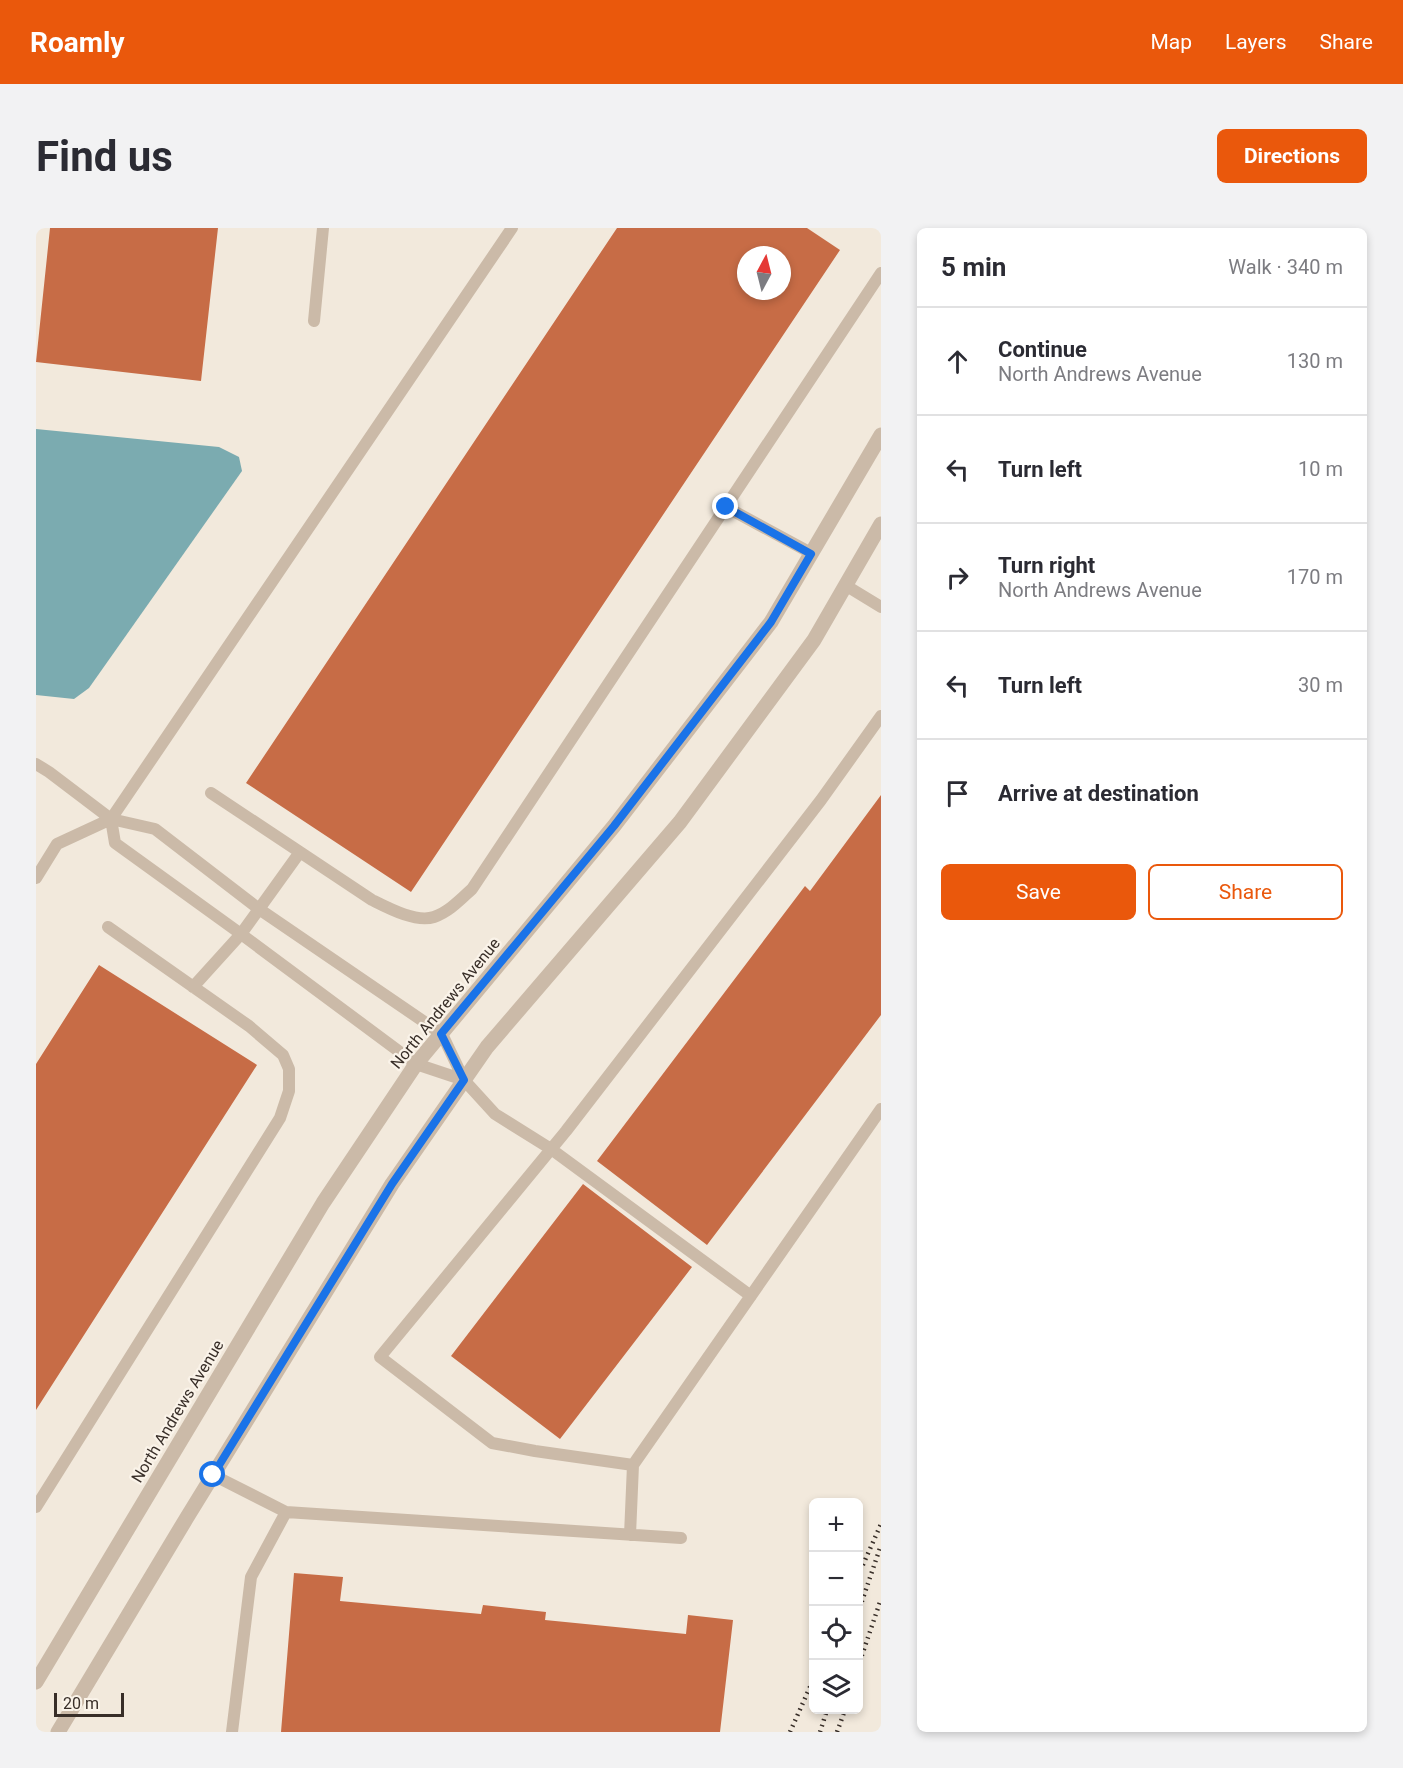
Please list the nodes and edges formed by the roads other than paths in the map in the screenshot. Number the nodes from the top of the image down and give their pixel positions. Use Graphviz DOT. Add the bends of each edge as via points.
graph roads {
  1 [pos="324,228"];
  2 [pos="512,228"];
  3 [pos="881,273"];
  4 [pos="314,321"];
  5 [pos="881,435"];
  6 [pos="726,507"];
  7 [pos="881,524"];
  8 [pos="811,554"];
  9 [pos="845,585"];
  10 [pos="881,607"];
  11 [pos="881,716"];
  12 [pos="36,764"];
  13 [pos="211,793"];
  14 [pos="111,819"];
  15 [pos="300,852"];
  16 [pos="36,878"];
  17 [pos="259,909"];
  18 [pos="108,927"];
  19 [pos="241,934"];
  20 [pos="193,987"];
  21 [pos="441,1034"];
  22 [pos="416,1064"];
  23 [pos="464,1080"];
  24 [pos="881,1109"];
  25 [pos="551,1149"];
  26 [pos="751,1296"];
  27 [pos="633,1465"];
  28 [pos="213,1475"];
  29 [pos="36,1507"];
  30 [pos="286,1512"];
  31 [pos="630,1534"];
  32 [pos="681,1538"];
  33 [pos="36,1682"];
  34 [pos="58,1732"];
  35 [pos="232,1732"];
  1 -- 4 [label="lane"];
  2 -- 14 [label="lane"];
  3 -- 6 [label="lane"];
  5 -- 8 [label="street, North Andrews Avenue"];
  6 -- 8 [label="lane"];
  6 -- 15 [label="lane" via="472,889 450,908 433,917 394,912"];
  7 -- 9 [label="street"];
  8 -- 21 [label="street, North Andrews Avenue" via="771,622 614,826"];
  9 -- 10 [label="lane"];
  9 -- 23 [label="street" via="814,640 680,822 487,1047"];
  11 -- 25 [label="lane" via="814,809"];
  12 -- 14 [label="lane"];
  13 -- 15 [label="lane"];
  14 -- 16 [label="lane" via="57,844"];
  14 -- 17 [label="lane" via="155,829"];
  14 -- 19 [label="lane" via="115,843"];
  15 -- 17 [label="lane"];
  17 -- 19 [label="lane"];
  17 -- 21 [label="lane"];
  18 -- 20 [label="lane"];
  19 -- 20 [label="lane"];
  19 -- 22 [label="lane"];
  20 -- 29 [label="lane" via="283,1054 289,1069 289,1091 280,1118"];
  21 -- 22 [label="street, North Andrews Avenue"];
  21 -- 23 [label="lane"];
  22 -- 23 [label="lane"];
  22 -- 33 [label="street, North Andrews Avenue" via="323,1203"];
  23 -- 25 [label="lane" via="495,1114"];
  23 -- 28 [label="street" via="392,1184"];
  24 -- 26 [label="lane"];
  25 -- 26 [label="lane"];
  25 -- 27 [label="lane" via="380,1357 492,1443"];
  26 -- 27 [label="lane"];
  27 -- 31 [label="lane"];
  28 -- 30 [label="lane"];
  28 -- 34 [label="street"];
  30 -- 31 [label="lane"];
  30 -- 35 [label="lane" via="251,1577"];
  31 -- 32 [label="lane"];
}
